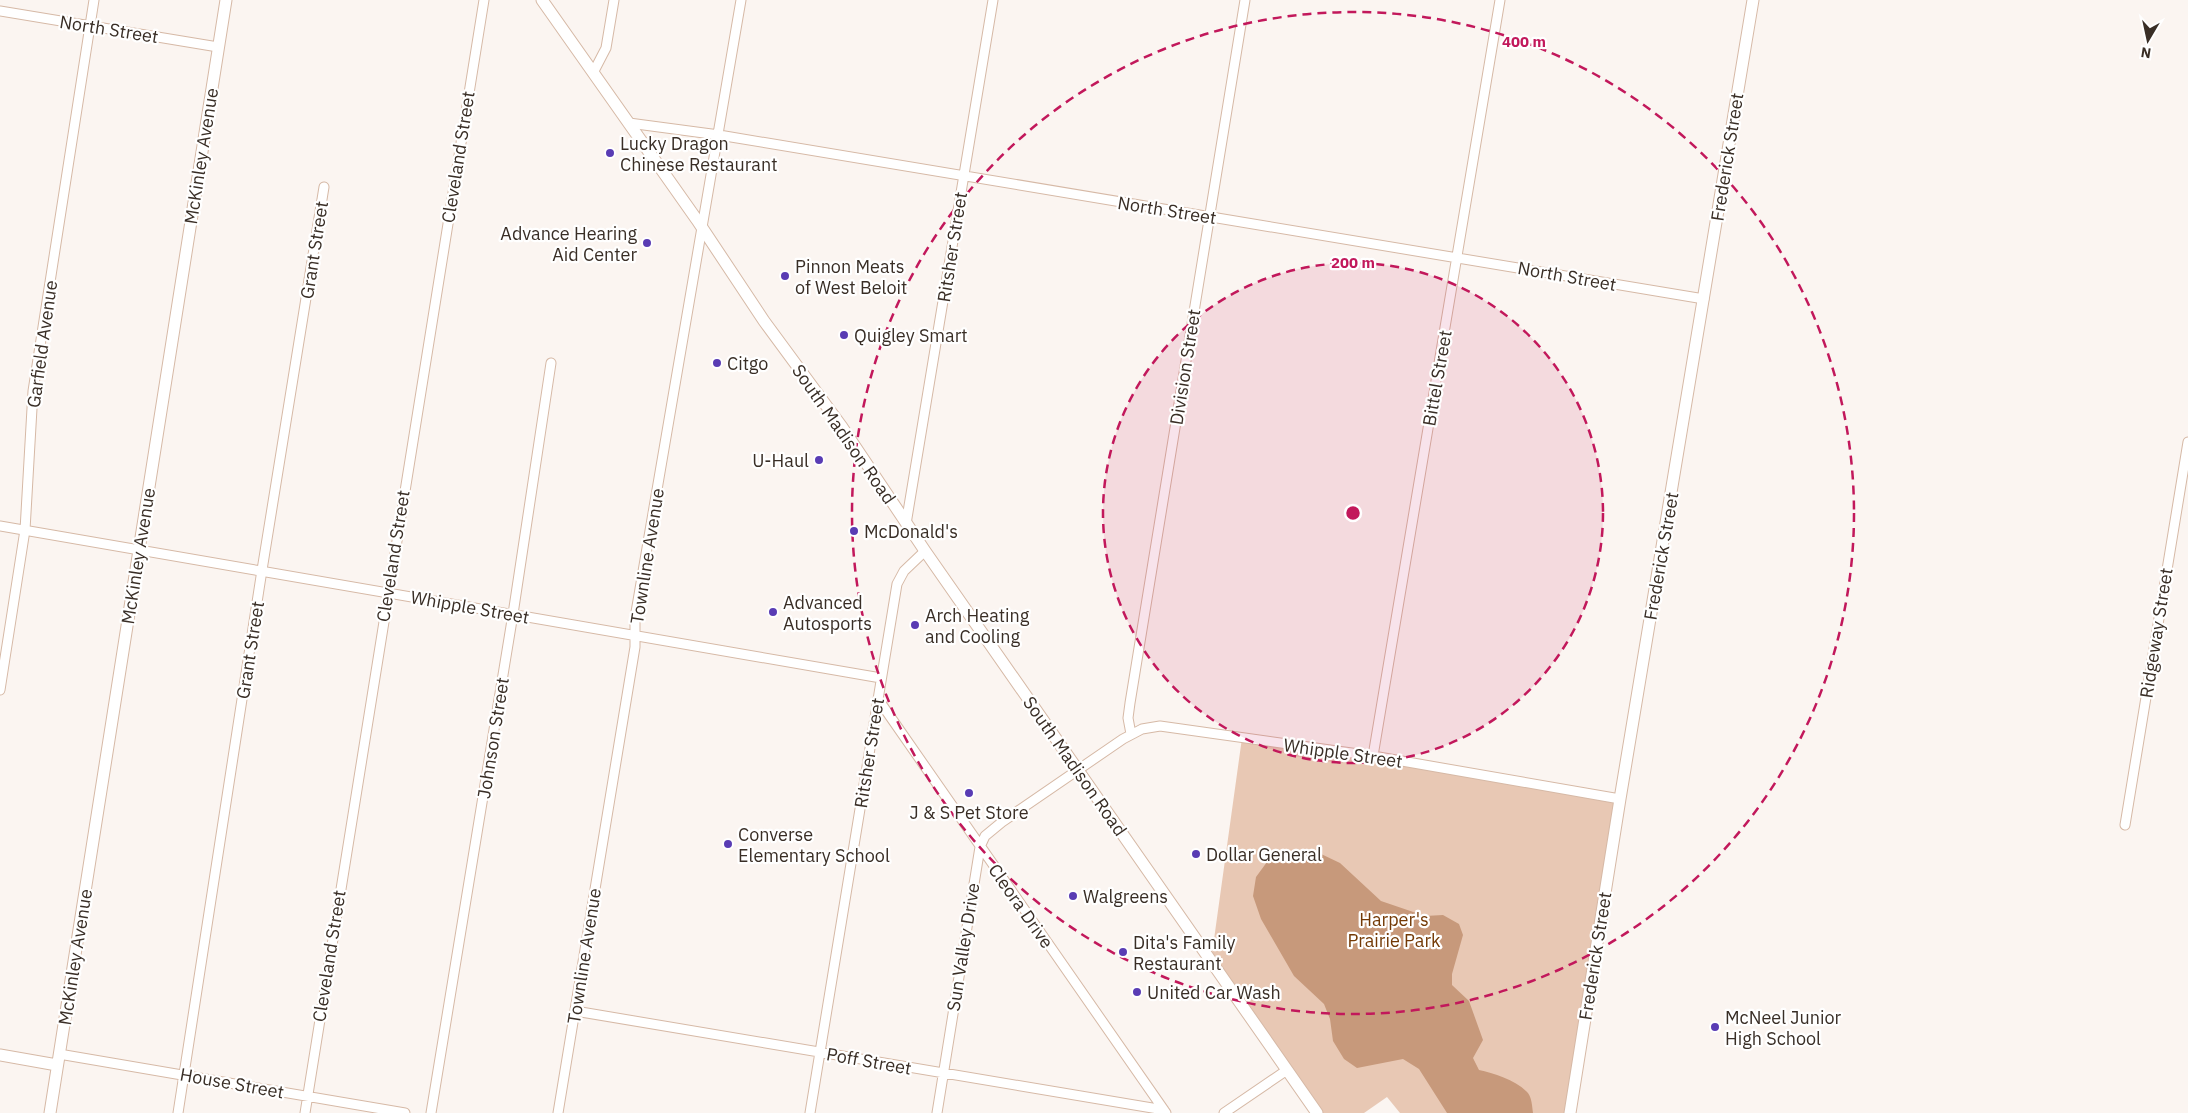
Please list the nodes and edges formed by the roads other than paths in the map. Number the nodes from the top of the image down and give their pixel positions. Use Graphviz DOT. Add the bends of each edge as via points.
graph roads {
  1 [pos="94,0"];
  2 [pos="226,0"];
  3 [pos="484,0"];
  4 [pos="542,0"];
  5 [pos="614,0"];
  6 [pos="741,0"];
  7 [pos="993,0"];
  8 [pos="1246,0"];
  9 [pos="1500,0"];
  10 [pos="1753,0"];
  11 [pos="0,11"];
  12 [pos="89,26"];
  13 [pos="218,47"];
  14 [pos="593,73"];
  15 [pos="629,123"];
  16 [pos="719,135"];
  17 [pos="964,176"];
  18 [pos="324,187"];
  19 [pos="1210,217"];
  20 [pos="702,229"];
  21 [pos="1457,257"];
  22 [pos="1704,299"];
  23 [pos="551,363"];
  24 [pos="2188,442"];
  25 [pos="906,524"];
  26 [pos="0,526"];
  27 [pos="25,530"];
  28 [pos="139,549"];
  29 [pos="925,551"];
  30 [pos="262,570"];
  31 [pos="387,593"];
  32 [pos="513,614"];
  33 [pos="635,635"];
  34 [pos="881,678"];
  35 [pos="0,690"];
  36 [pos="878,698"];
  37 [pos="1131,734"];
  38 [pos="1373,756"];
  39 [pos="1079,771"];
  40 [pos="1620,799"];
  41 [pos="2125,825"];
  42 [pos="980,847"];
  43 [pos="575,1011"];
  44 [pos="820,1053"];
  45 [pos="0,1055"];
  46 [pos="58,1060"];
  47 [pos="1287,1070"];
  48 [pos="942,1073"];
  49 [pos="184,1075"];
  50 [pos="307,1096"];
  51 [pos="1165,1112"];
  52 [pos="50,1113"];
  53 [pos="178,1113"];
  54 [pos="305,1113"];
  55 [pos="405,1113"];
  56 [pos="431,1113"];
  57 [pos="558,1113"];
  58 [pos="810,1113"];
  59 [pos="937,1113"];
  60 [pos="1224,1113"];
  61 [pos="1318,1113"];
  62 [pos="1570,1113"];
  1 -- 12 [label="street, Garfield Avenue"];
  2 -- 13 [label="street, McKinley Avenue"];
  3 -- 31 [label="street, Cleveland Street"];
  4 -- 14 [label="street, South Madison Road"];
  5 -- 14 [label="street" via="606,48"];
  6 -- 16 [label="street, Townline Avenue"];
  7 -- 17 [label="street, Ritsher Street"];
  8 -- 19 [label="street, Division Street"];
  9 -- 21 [label="street, Bittel Street"];
  10 -- 22 [label="street, Frederick Street"];
  11 -- 12 [label="street, North Street"];
  12 -- 13 [label="street, North Street"];
  12 -- 27 [label="street, Garfield Avenue" via="34,391"];
  13 -- 28 [label="street, McKinley Avenue"];
  14 -- 15 [label="street, South Madison Road"];
  15 -- 16 [label="street, North Street"];
  15 -- 20 [label="street, South Madison Road"];
  16 -- 17 [label="street, North Street"];
  16 -- 20 [label="street, Townline Avenue"];
  17 -- 19 [label="street, North Street"];
  17 -- 25 [label="street, Ritsher Street"];
  18 -- 30 [label="street, Grant Street"];
  19 -- 21 [label="street, North Street"];
  19 -- 37 [label="street, Division Street" via="1130,703"];
  20 -- 25 [label="street, South Madison Road" via="842,427"];
  20 -- 33 [label="street, Townline Avenue" via="635,618"];
  21 -- 22 [label="street, North Street"];
  21 -- 38 [label="street, Bittel Street"];
  22 -- 40 [label="street, Frederick Street"];
  23 -- 32 [label="street, Johnson Street"];
  24 -- 41 [label="street, Ridgeway Street"];
  25 -- 29 [label="street, South Madison Road"];
  26 -- 27 [label="street, Whipple Street"];
  27 -- 28 [label="street, Whipple Street"];
  27 -- 35 [label="street, Garfield Avenue"];
  28 -- 30 [label="street, Whipple Street"];
  28 -- 46 [label="street, McKinley Avenue"];
  29 -- 34 [label="street, Ritsher Street" via="904,571 897,584"];
  29 -- 39 [label="street, South Madison Road"];
  30 -- 31 [label="street, Whipple Street"];
  30 -- 49 [label="street, Grant Street"];
  31 -- 32 [label="street, Whipple Street"];
  31 -- 50 [label="street, Cleveland Street"];
  32 -- 33 [label="street, Whipple Street"];
  32 -- 56 [label="street, Johnson Street"];
  33 -- 34 [label="street, Whipple Street"];
  33 -- 43 [label="street, Townline Avenue"];
  34 -- 36 [label="street, Ritsher Street"];
  36 -- 42 [label="street, Cleora Drive"];
  36 -- 44 [label="street, Ritsher Street"];
  37 -- 38 [label="street, Whipple Street" via="1160,726"];
  37 -- 39 [label="street, Whipple Street"];
  38 -- 40 [label="street, Whipple Street"];
  39 -- 42 [label="street, Sun Valley Drive" via="992,829"];
  39 -- 47 [label="street, South Madison Road"];
  40 -- 62 [label="street, Frederick Street"];
  42 -- 48 [label="street, Sun Valley Drive"];
  42 -- 51 [label="street, Cleora Drive"];
  43 -- 44 [label="street, Poff Street"];
  43 -- 57 [label="street, Townline Avenue"];
  44 -- 48 [label="street, Poff Street"];
  44 -- 58 [label="street, Ritsher Street"];
  45 -- 46 [label="street, House Street"];
  46 -- 49 [label="street, House Street"];
  46 -- 52 [label="street, McKinley Avenue"];
  47 -- 60 [label="street"];
  47 -- 61 [label="street, South Madison Road"];
  48 -- 51 [label="street, Poff Street"];
  48 -- 59 [label="street, Sun Valley Drive"];
  49 -- 50 [label="street, House Street"];
  49 -- 53 [label="street, Grant Street"];
  50 -- 54 [label="street, Cleveland Street"];
  50 -- 55 [label="street, House Street"];
}
